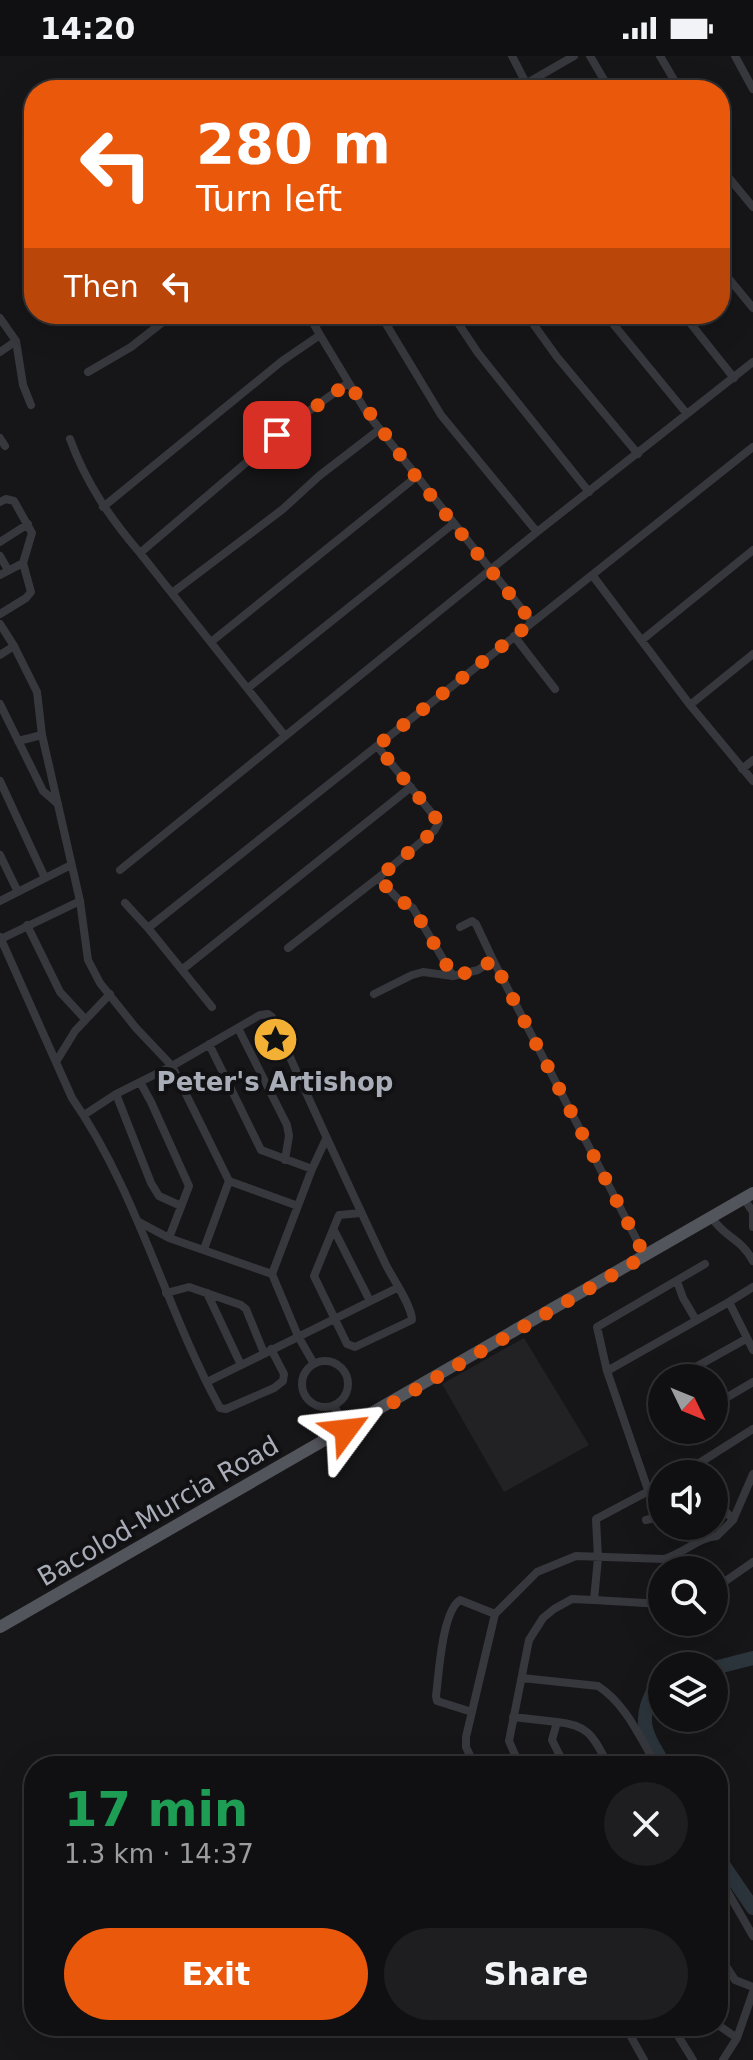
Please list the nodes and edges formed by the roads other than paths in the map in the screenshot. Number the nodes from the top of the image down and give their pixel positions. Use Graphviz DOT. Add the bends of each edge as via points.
graph roads {
  1 [pos="512,56"];
  2 [pos="574,56"];
  3 [pos="590,56"];
  4 [pos="660,56"];
  5 [pos="735,56"];
  6 [pos="529,80"];
  7 [pos="532,80"];
  8 [pos="604,80"];
  9 [pos="674,80"];
  10 [pos="753,89"];
  11 [pos="730,179"];
  12 [pos="753,207"];
  13 [pos="730,280"];
  14 [pos="753,308"];
  15 [pos="0,318"];
  16 [pos="160,324"];
  17 [pos="314,324"];
  18 [pos="386,324"];
  19 [pos="459,324"];
  20 [pos="533,324"];
  21 [pos="613,324"];
  22 [pos="691,324"];
  23 [pos="320,335"];
  24 [pos="16,341"];
  25 [pos="0,352"];
  26 [pos="753,362"];
  27 [pos="88,372"];
  28 [pos="734,378"];
  29 [pos="348,383"];
  30 [pos="31,405"];
  31 [pos="687,414"];
  32 [pos="380,429"];
  33 [pos="70,439"];
  34 [pos="753,447"];
  35 [pos="638,454"];
  36 [pos="416,477"];
  37 [pos="589,492"];
  38 [pos="0,502"];
  39 [pos="103,507"];
  40 [pos="28,524"];
  41 [pos="453,524"];
  42 [pos="537,532"];
  43 [pos="0,542"];
  44 [pos="753,550"];
  45 [pos="140,553"];
  46 [pos="0,556"];
  47 [pos="23,563"];
  48 [pos="491,571"];
  49 [pos="4,572"];
  50 [pos="593,576"];
  51 [pos="172,593"];
  52 [pos="0,614"];
  53 [pos="532,622"];
  54 [pos="0,624"];
  55 [pos="514,636"];
  56 [pos="642,640"];
  57 [pos="211,642"];
  58 [pos="14,646"];
  59 [pos="753,654"];
  60 [pos="0,655"];
  61 [pos="248,688"];
  62 [pos="555,689"];
  63 [pos="0,704"];
  64 [pos="690,705"];
  65 [pos="42,735"];
  66 [pos="285,736"];
  67 [pos="18,741"];
  68 [pos="377,746"];
  69 [pos="753,760"];
  70 [pos="742,769"];
  71 [pos="0,781"];
  72 [pos="753,781"];
  73 [pos="411,787"];
  74 [pos="58,804"];
  75 [pos="0,855"];
  76 [pos="71,865"];
  77 [pos="120,870"];
  78 [pos="45,878"];
  79 [pos="378,878"];
  80 [pos="18,892"];
  81 [pos="0,901"];
  82 [pos="80,901"];
  83 [pos="125,903"];
  84 [pos="27,925"];
  85 [pos="460,927"];
  86 [pos="148,928"];
  87 [pos="0,938"];
  88 [pos="288,948"];
  89 [pos="493,960"];
  90 [pos="183,969"];
  91 [pos="453,976"];
  92 [pos="110,994"];
  93 [pos="374,994"];
  94 [pos="212,1007"];
  95 [pos="85,1019"];
  96 [pos="238,1028"];
  97 [pos="209,1044"];
  98 [pos="56,1062"];
  99 [pos="172,1066"];
  100 [pos="140,1082"];
  101 [pos="116,1094"];
  102 [pos="84,1115"];
  103 [pos="326,1139"];
  104 [pos="285,1160"];
  105 [pos="312,1169"];
  106 [pos="229,1181"];
  107 [pos="749,1196"];
  108 [pos="181,1206"];
  109 [pos="298,1206"];
  110 [pos="361,1213"];
  111 [pos="712,1218"];
  112 [pos="139,1222"];
  113 [pos="753,1227"];
  114 [pos="334,1230"];
  115 [pos="169,1238"];
  116 [pos="204,1249"];
  117 [pos="645,1256"];
  118 [pos="753,1261"];
  119 [pos="705,1264"];
  120 [pos="272,1274"];
  121 [pos="677,1281"];
  122 [pos="753,1287"];
  123 [pos="397,1288"];
  124 [pos="166,1293"];
  125 [pos="207,1293"];
  126 [pos="370,1301"];
  127 [pos="729,1302"];
  128 [pos="335,1318"];
  129 [pos="696,1320"];
  130 [pos="298,1336"];
  131 [pos="746,1339"];
  132 [pos="753,1350"];
  133 [pos="268,1351"];
  134 [pos="314,1364"];
  135 [pos="701,1364"];
  136 [pos="241,1365"];
  137 [pos="607,1371"];
  138 [pos="209,1381"];
  139 [pos="753,1382"];
  140 [pos="728,1397"];
  141 [pos="334,1405"];
  142 [pos="753,1429"];
  143 [pos="346,1430"];
  144 [pos="710,1460"];
  145 [pos="753,1474"];
  146 [pos="648,1490"];
  147 [pos="728,1514"];
  148 [pos="733,1520"];
  149 [pos="598,1558"];
  150 [pos="753,1562"];
  151 [pos="728,1579"];
  152 [pos="594,1600"];
  153 [pos="648,1603"];
  154 [pos="495,1614"];
  155 [pos="0,1627"];
  156 [pos="522,1678"];
  157 [pos="472,1712"];
  158 [pos="513,1717"];
  159 [pos="557,1722"];
  160 [pos="471,1756"];
  161 [pos="516,1756"];
  162 [pos="560,1756"];
  163 [pos="603,1756"];
  164 [pos="651,1756"];
  165 [pos="728,1892"];
  166 [pos="753,1936"];
  167 [pos="728,1969"];
  168 [pos="753,1990"];
  169 [pos="728,2032"];
  170 [pos="631,2036"];
  171 [pos="678,2036"];
  172 [pos="737,2038"];
  173 [pos="644,2060"];
  174 [pos="693,2060"];
  175 [pos="723,2060"];
  1 -- 6 [label="street"];
  2 -- 7 [label="street"];
  3 -- 8 [label="street"];
  4 -- 9 [label="street"];
  5 -- 10 [label="street"];
  11 -- 12 [label="street"];
  13 -- 14 [label="street"];
  15 -- 24 [label="street"];
  16 -- 27 [label="street"];
  17 -- 23 [label="street"];
  18 -- 42 [label="street" via="441,415"];
  19 -- 37 [label="street"];
  20 -- 35 [label="street"];
  21 -- 31 [label="street"];
  22 -- 28 [label="street"];
  23 -- 29 [label="street"];
  23 -- 39 [label="street"];
  24 -- 25 [label="street"];
  24 -- 30 [label="street"];
  26 -- 28 [label="street"];
  28 -- 31 [label="street"];
  29 -- 32 [label="street"];
  29 -- 45 [label="street" via="295,421"];
  31 -- 35 [label="street"];
  32 -- 36 [label="street"];
  32 -- 51 [label="street"];
  33 -- 39 [label="street"];
  34 -- 50 [label="street"];
  35 -- 37 [label="street"];
  36 -- 41 [label="street"];
  36 -- 57 [label="street"];
  37 -- 42 [label="street"];
  38 -- 40 [label="street" via="14,501"];
  39 -- 45 [label="street"];
  40 -- 43 [label="street"];
  40 -- 47 [label="street" via="32,533"];
  41 -- 48 [label="street"];
  41 -- 61 [label="street"];
  42 -- 48 [label="street"];
  44 -- 56 [label="street"];
  45 -- 51 [label="street"];
  46 -- 49 [label="street"];
  47 -- 49 [label="street"];
  47 -- 52 [label="street" via="31,592"];
  48 -- 53 [label="street"];
  48 -- 66 [label="street"];
  50 -- 53 [label="street"];
  50 -- 56 [label="street"];
  51 -- 57 [label="street"];
  53 -- 55 [label="street"];
  54 -- 58 [label="street"];
  55 -- 62 [label="street"];
  55 -- 68 [label="street"];
  56 -- 64 [label="street"];
  57 -- 61 [label="street"];
  58 -- 60 [label="street"];
  58 -- 65 [label="street" via="37,692"];
  59 -- 64 [label="street"];
  61 -- 66 [label="street"];
  63 -- 67 [label="street"];
  64 -- 70 [label="street"];
  65 -- 67 [label="street"];
  65 -- 74 [label="street"];
  66 -- 77 [label="street"];
  67 -- 74 [label="street" via="43,791"];
  68 -- 73 [label="street"];
  68 -- 86 [label="street"];
  69 -- 70 [label="street"];
  70 -- 72 [label="street"];
  71 -- 78 [label="street"];
  73 -- 79 [label="street" via="439,826"];
  73 -- 90 [label="street"];
  74 -- 76 [label="street"];
  75 -- 80 [label="street"];
  76 -- 78 [label="street"];
  76 -- 82 [label="street"];
  78 -- 80 [label="street"];
  79 -- 88 [label="street"];
  79 -- 91 [label="street" via="413,908"];
  80 -- 81 [label="street"];
  82 -- 84 [label="street"];
  82 -- 92 [label="street" via="88,960"];
  83 -- 86 [label="street"];
  84 -- 87 [label="street"];
  84 -- 95 [label="street" via="60,992"];
  85 -- 89 [label="street" via="476,924"];
  86 -- 90 [label="street"];
  87 -- 98 [label="street"];
  89 -- 91 [label="street"];
  89 -- 117 [label="street"];
  90 -- 94 [label="street"];
  91 -- 93 [label="street" via="418,973"];
  92 -- 95 [label="street"];
  92 -- 99 [label="street"];
  95 -- 98 [label="street"];
  96 -- 97 [label="street"];
  96 -- 103 [label="street" via="264,1013 272,1017"];
  96 -- 104 [label="street" via="287,1125"];
  97 -- 99 [label="street"];
  97 -- 104 [label="street" via="261,1150"];
  98 -- 102 [label="street"];
  99 -- 100 [label="street"];
  99 -- 106 [label="street"];
  100 -- 101 [label="street"];
  100 -- 108 [label="street" via="189,1186"];
  101 -- 102 [label="street"];
  101 -- 108 [label="street" via="151,1183 159,1196"];
  102 -- 112 [label="street"];
  103 -- 105 [label="street"];
  103 -- 110 [label="street"];
  104 -- 105 [label="street"];
  105 -- 109 [label="street"];
  106 -- 109 [label="street"];
  106 -- 116 [label="street"];
  107 -- 111 [label="main road, Bacolod-Murcia Road"];
  107 -- 113 [label="street"];
  108 -- 115 [label="street"];
  109 -- 120 [label="street"];
  110 -- 114 [label="street" via="339,1215"];
  110 -- 123 [label="street"];
  111 -- 117 [label="main road, Bacolod-Murcia Road"];
  111 -- 118 [label="street" via="725,1234 741,1241"];
  112 -- 115 [label="street"];
  112 -- 124 [label="street"];
  114 -- 126 [label="street"];
  114 -- 128 [label="street" via="314,1276"];
  115 -- 116 [label="street"];
  116 -- 120 [label="street"];
  117 -- 143 [label="main road, Bacolod-Murcia Road"];
  119 -- 121 [label="street"];
  120 -- 130 [label="street"];
  121 -- 129 [label="street"];
  121 -- 137 [label="street" via="597,1327"];
  122 -- 127 [label="street"];
  123 -- 126 [label="street"];
  123 -- 128 [label="street" via="413,1317 404,1324 355,1347 347,1344"];
  124 -- 125 [label="street" via="189,1287"];
  124 -- 138 [label="street"];
  125 -- 133 [label="street" via="246,1309"];
  125 -- 136 [label="street"];
  126 -- 128 [label="street"];
  127 -- 129 [label="street"];
  127 -- 131 [label="street"];
  128 -- 130 [label="street"];
  129 -- 137 [label="street"];
  130 -- 133 [label="street"];
  130 -- 134 [label="street"];
  131 -- 132 [label="street"];
  131 -- 135 [label="street"];
  133 -- 136 [label="street"];
  133 -- 138 [label="street" via="284,1374 274,1388 223,1409"];
  134 -- 141 [label="street" via="304,1375 303,1392 316,1406"];
  134 -- 141 [label="street" via="324,1361 343,1369 347,1390"];
  136 -- 138 [label="street"];
  137 -- 146 [label="street"];
  139 -- 140 [label="street"];
  141 -- 143 [label="street"];
  142 -- 144 [label="street"];
  143 -- 155 [label="main road, Bacolod-Murcia Road"];
  145 -- 148 [label="street"];
  146 -- 149 [label="street" via="596,1519"];
  147 -- 148 [label="street"];
  148 -- 149 [label="street" via="717,1536 704,1537 675,1556"];
  149 -- 152 [label="street"];
  149 -- 154 [label="street" via="576,1556 537,1572"];
  150 -- 151 [label="street"];
  152 -- 153 [label="street"];
  152 -- 156 [label="street" via="572,1599 543,1618 529,1640"];
  154 -- 157 [label="street"];
  154 -- 157 [label="street" via="460,1600 450,1610 437,1701"];
  156 -- 158 [label="street"];
  156 -- 164 [label="street" via="598,1686 608,1692"];
  157 -- 160 [label="street" via="466,1743"];
  158 -- 159 [label="street"];
  158 -- 161 [label="street" via="509,1741"];
  159 -- 162 [label="street" via="552,1740"];
  159 -- 163 [label="street" via="590,1733"];
  165 -- 166 [label="street"];
  167 -- 168 [label="street"];
  168 -- 172 [label="street"];
  169 -- 172 [label="street"];
  170 -- 173 [label="street"];
  171 -- 174 [label="street"];
  172 -- 175 [label="street"];
}
